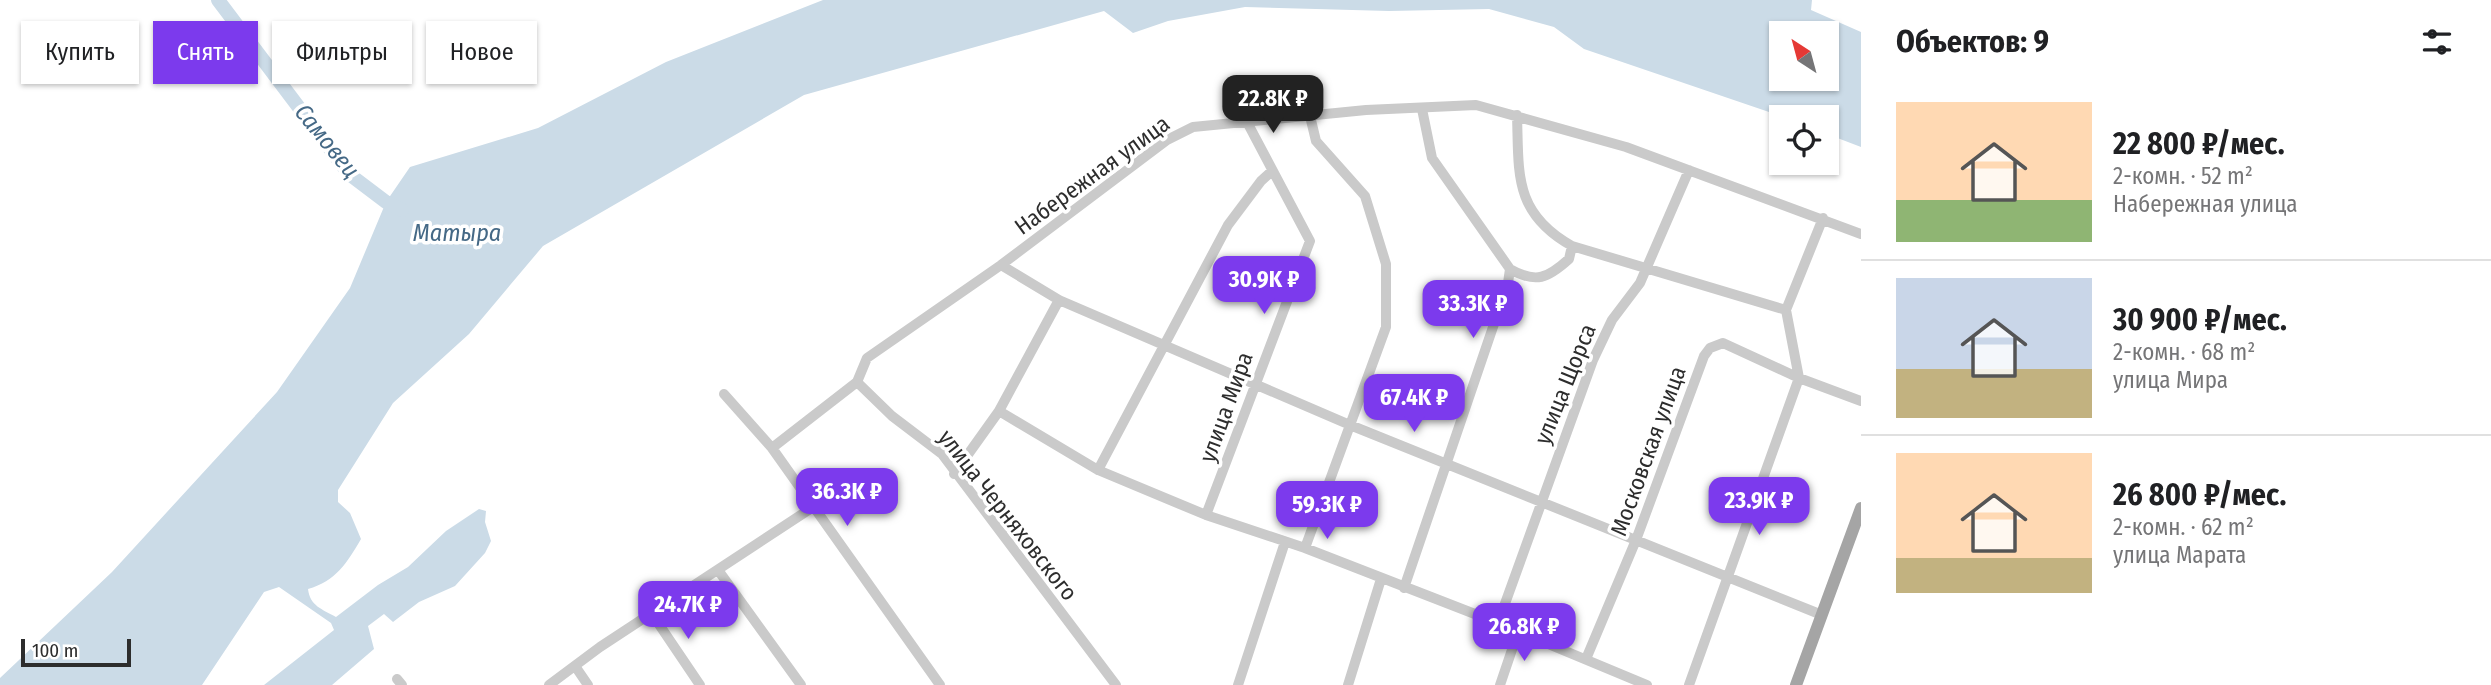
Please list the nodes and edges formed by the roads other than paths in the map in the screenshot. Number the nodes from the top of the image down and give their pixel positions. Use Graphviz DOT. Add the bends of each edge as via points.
graph roads {
  1 [pos="1422,109"];
  2 [pos="1517,115"];
  3 [pos="1310,116"];
  4 [pos="1247,122"];
  5 [pos="1689,170"];
  6 [pos="1272,172"];
  7 [pos="1823,218"];
  8 [pos="1861,234"];
  9 [pos="1572,246"];
  10 [pos="1001,265"];
  11 [pos="1645,267"];
  12 [pos="1510,269"];
  13 [pos="1059,300"];
  14 [pos="1786,310"];
  15 [pos="1166,343"];
  16 [pos="1799,378"];
  17 [pos="857,382"];
  18 [pos="1254,383"];
  19 [pos="724,394"];
  20 [pos="1861,401"];
  21 [pos="999,411"];
  22 [pos="1350,425"];
  23 [pos="772,448"];
  24 [pos="1449,464"];
  25 [pos="1098,470"];
  26 [pos="954,474"];
  27 [pos="1540,501"];
  28 [pos="813,507"];
  29 [pos="1861,508"];
  30 [pos="1206,515"];
  31 [pos="1636,540"];
  32 [pos="1285,542"];
  33 [pos="1305,548"];
  34 [pos="718,570"];
  35 [pos="1728,578"];
  36 [pos="1381,579"];
  37 [pos="1404,588"];
  38 [pos="652,614"];
  39 [pos="1822,615"];
  40 [pos="1497,623"];
  41 [pos="1518,632"];
  42 [pos="1586,659"];
  43 [pos="575,666"];
  44 [pos="549,685"];
  45 [pos="588,685"];
  46 [pos="700,685"];
  47 [pos="801,685"];
  48 [pos="940,685"];
  49 [pos="1116,685"];
  50 [pos="1238,685"];
  51 [pos="1348,685"];
  52 [pos="1500,685"];
  53 [pos="1647,685"];
  54 [pos="1689,685"];
  55 [pos="1796,685"];
  1 -- 2 [label="street, Набережная улица" via="1476,105"];
  1 -- 3 [label="street, Набережная улица"];
  1 -- 12 [label="street" via="1432,158"];
  2 -- 5 [label="street, Набережная улица"];
  2 -- 9 [label="street" via="1519,182 1530,209 1556,237"];
  3 -- 4 [label="street, Набережная улица"];
  3 -- 22 [label="street" via="1316,141 1365,196 1386,264 1386,327"];
  4 -- 6 [label="street, улица Мира"];
  4 -- 10 [label="street, Набережная улица" via="1193,127 1167,140"];
  5 -- 7 [label="street, Набережная улица"];
  5 -- 11 [label="street, улица Щорса" via="1658,247"];
  6 -- 15 [label="street" via="1228,225"];
  6 -- 18 [label="street, улица Мира" via="1310,241"];
  7 -- 8 [label="street, Набережная улица"];
  7 -- 14 [label="street"];
  9 -- 11 [label="street"];
  9 -- 12 [label="street" via="1569,260 1551,275 1527,279"];
  10 -- 13 [label="street"];
  10 -- 17 [label="street, Набережная улица" via="867,358"];
  11 -- 14 [label="street"];
  11 -- 27 [label="street, улица Щорса" via="1593,360"];
  12 -- 24 [label="street"];
  13 -- 15 [label="street"];
  13 -- 21 [label="street"];
  14 -- 16 [label="street"];
  15 -- 18 [label="street"];
  15 -- 25 [label="street"];
  16 -- 20 [label="street, Московская улица"];
  16 -- 31 [label="street, Московская улица" via="1723,343 1710,348"];
  16 -- 35 [label="street"];
  17 -- 23 [label="street, Набережная улица"];
  17 -- 26 [label="street, улица Черняховского" via="942,454"];
  18 -- 22 [label="street"];
  18 -- 30 [label="street, улица Мира"];
  19 -- 23 [label="street"];
  21 -- 25 [label="street"];
  21 -- 26 [label="street"];
  22 -- 24 [label="street"];
  22 -- 33 [label="street"];
  23 -- 28 [label="street"];
  24 -- 27 [label="street"];
  24 -- 37 [label="street"];
  25 -- 30 [label="street"];
  26 -- 49 [label="street, улица Черняховского"];
  27 -- 31 [label="street"];
  27 -- 40 [label="street, улица Щорса"];
  28 -- 34 [label="street"];
  28 -- 48 [label="street"];
  29 -- 39 [label="main road"];
  30 -- 32 [label="street"];
  31 -- 35 [label="street"];
  31 -- 42 [label="street, Московская улица"];
  32 -- 33 [label="street"];
  32 -- 50 [label="street"];
  33 -- 36 [label="street"];
  34 -- 38 [label="street"];
  34 -- 47 [label="street"];
  35 -- 39 [label="street"];
  35 -- 54 [label="street"];
  36 -- 37 [label="street"];
  36 -- 51 [label="street"];
  37 -- 40 [label="street"];
  38 -- 43 [label="street"];
  38 -- 46 [label="street"];
  39 -- 55 [label="main road"];
  40 -- 41 [label="street"];
  41 -- 42 [label="street"];
  41 -- 52 [label="street"];
  42 -- 53 [label="street"];
  43 -- 44 [label="street"];
  43 -- 45 [label="street"];
}
